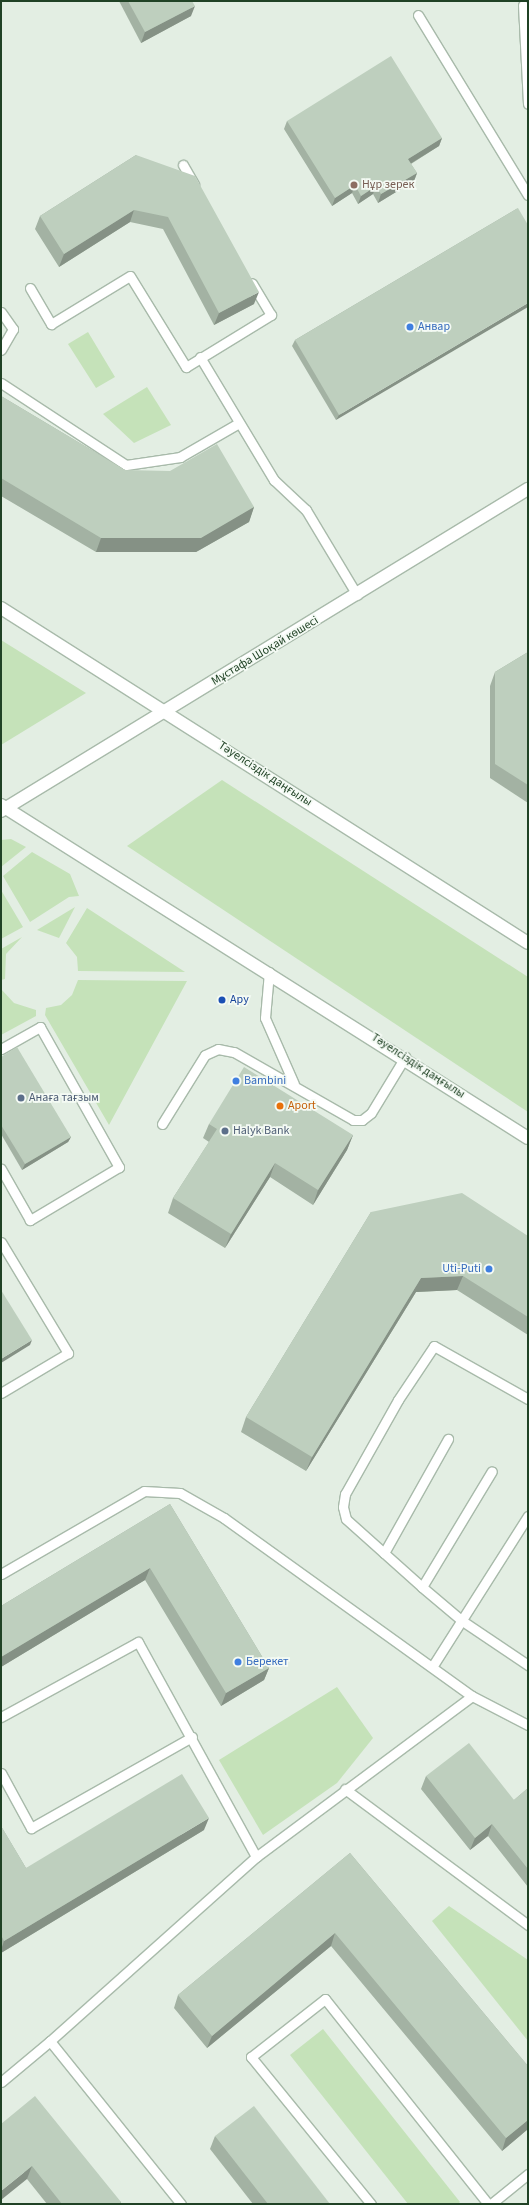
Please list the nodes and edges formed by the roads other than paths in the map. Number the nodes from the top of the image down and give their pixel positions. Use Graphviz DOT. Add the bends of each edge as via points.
graph roads {
  1 [pos="523,5"];
  2 [pos="418,15"];
  3 [pos="528,104"];
  4 [pos="183,165"];
  5 [pos="525,181"];
  6 [pos="199,192"];
  7 [pos="528,195"];
  8 [pos="247,274"];
  9 [pos="30,288"];
  10 [pos="1,312"];
  11 [pos="1,350"];
  12 [pos="200,357"];
  13 [pos="1,383"];
  14 [pos="239,423"];
  15 [pos="528,489"];
  16 [pos="357,595"];
  17 [pos="1,608"];
  18 [pos="167,711"];
  19 [pos="3,808"];
  20 [pos="528,943"];
  21 [pos="269,972"];
  22 [pos="1,1048"];
  23 [pos="405,1058"];
  24 [pos="294,1084"];
  25 [pos="162,1124"];
  26 [pos="528,1138"];
  27 [pos="1,1169"];
  28 [pos="1,1242"];
  29 [pos="1,1393"];
  30 [pos="528,1399"];
  31 [pos="448,1439"];
  32 [pos="492,1471"];
  33 [pos="528,1516"];
  34 [pos="384,1553"];
  35 [pos="1,1574"];
  36 [pos="422,1587"];
  37 [pos="461,1620"];
  38 [pos="528,1665"];
  39 [pos="432,1667"];
  40 [pos="472,1696"];
  41 [pos="1,1717"];
  42 [pos="528,1725"];
  43 [pos="192,1737"];
  44 [pos="1,1773"];
  45 [pos="345,1789"];
  46 [pos="256,1857"];
  47 [pos="528,1925"];
  48 [pos="50,2042"];
  49 [pos="1,2082"];
  50 [pos="528,2174"];
  51 [pos="181,2204"];
  52 [pos="371,2204"];
  53 [pos="488,2204"];
  54 [pos="491,2204"];
  1 -- 3 [label="lane"];
  2 -- 5 [label="lane"];
  4 -- 6 [label="lane"];
  5 -- 7 [label="lane"];
  8 -- 12 [label="lane" via="271,315"];
  9 -- 12 [label="lane" via="52,324 130,276 186,367"];
  10 -- 11 [label="lane" via="13,329"];
  12 -- 14 [label="lane"];
  13 -- 14 [label="lane" via="126,465 180,457"];
  14 -- 16 [label="lane" via="274,480 306,510"];
  15 -- 16 [label="street, Мұстафа Шоқай көшесі"];
  16 -- 18 [label="street, Мұстафа Шоқай көшесі"];
  17 -- 18 [label="street, Тәуелсіздік даңғылы"];
  18 -- 19 [label="street, Мұстафа Шоқай көшесі"];
  18 -- 20 [label="street, Тәуелсіздік даңғылы"];
  19 -- 21 [label="street, Тәуелсіздік даңғылы"];
  21 -- 23 [label="street, Тәуелсіздік даңғылы"];
  21 -- 24 [label="lane" via="265,1018"];
  22 -- 27 [label="lane" via="40,1027 119,1167 30,1220"];
  23 -- 24 [label="lane" via="371,1113 362,1120 353,1120"];
  23 -- 26 [label="street, Тәуелсіздік даңғылы"];
  24 -- 25 [label="lane" via="234,1052 218,1049 205,1055"];
  28 -- 29 [label="lane" via="68,1353"];
  30 -- 34 [label="lane" via="440,1347 429,1351 345,1494 343,1507 346,1519"];
  31 -- 34 [label="lane"];
  32 -- 36 [label="lane"];
  33 -- 37 [label="lane"];
  34 -- 36 [label="lane"];
  35 -- 39 [label="lane" via="144,1491 180,1493 224,1518"];
  36 -- 37 [label="lane"];
  37 -- 38 [label="lane"];
  37 -- 39 [label="lane"];
  39 -- 40 [label="lane"];
  40 -- 42 [label="lane"];
  40 -- 45 [label="lane"];
  41 -- 43 [label="lane" via="138,1642"];
  43 -- 44 [label="lane" via="31,1828"];
  43 -- 46 [label="lane"];
  45 -- 46 [label="lane"];
  45 -- 47 [label="lane"];
  46 -- 48 [label="lane"];
  48 -- 49 [label="lane"];
  48 -- 51 [label="lane"];
  50 -- 54 [label="lane"];
  52 -- 53 [label="lane" via="251,2057 325,1999"];
}
